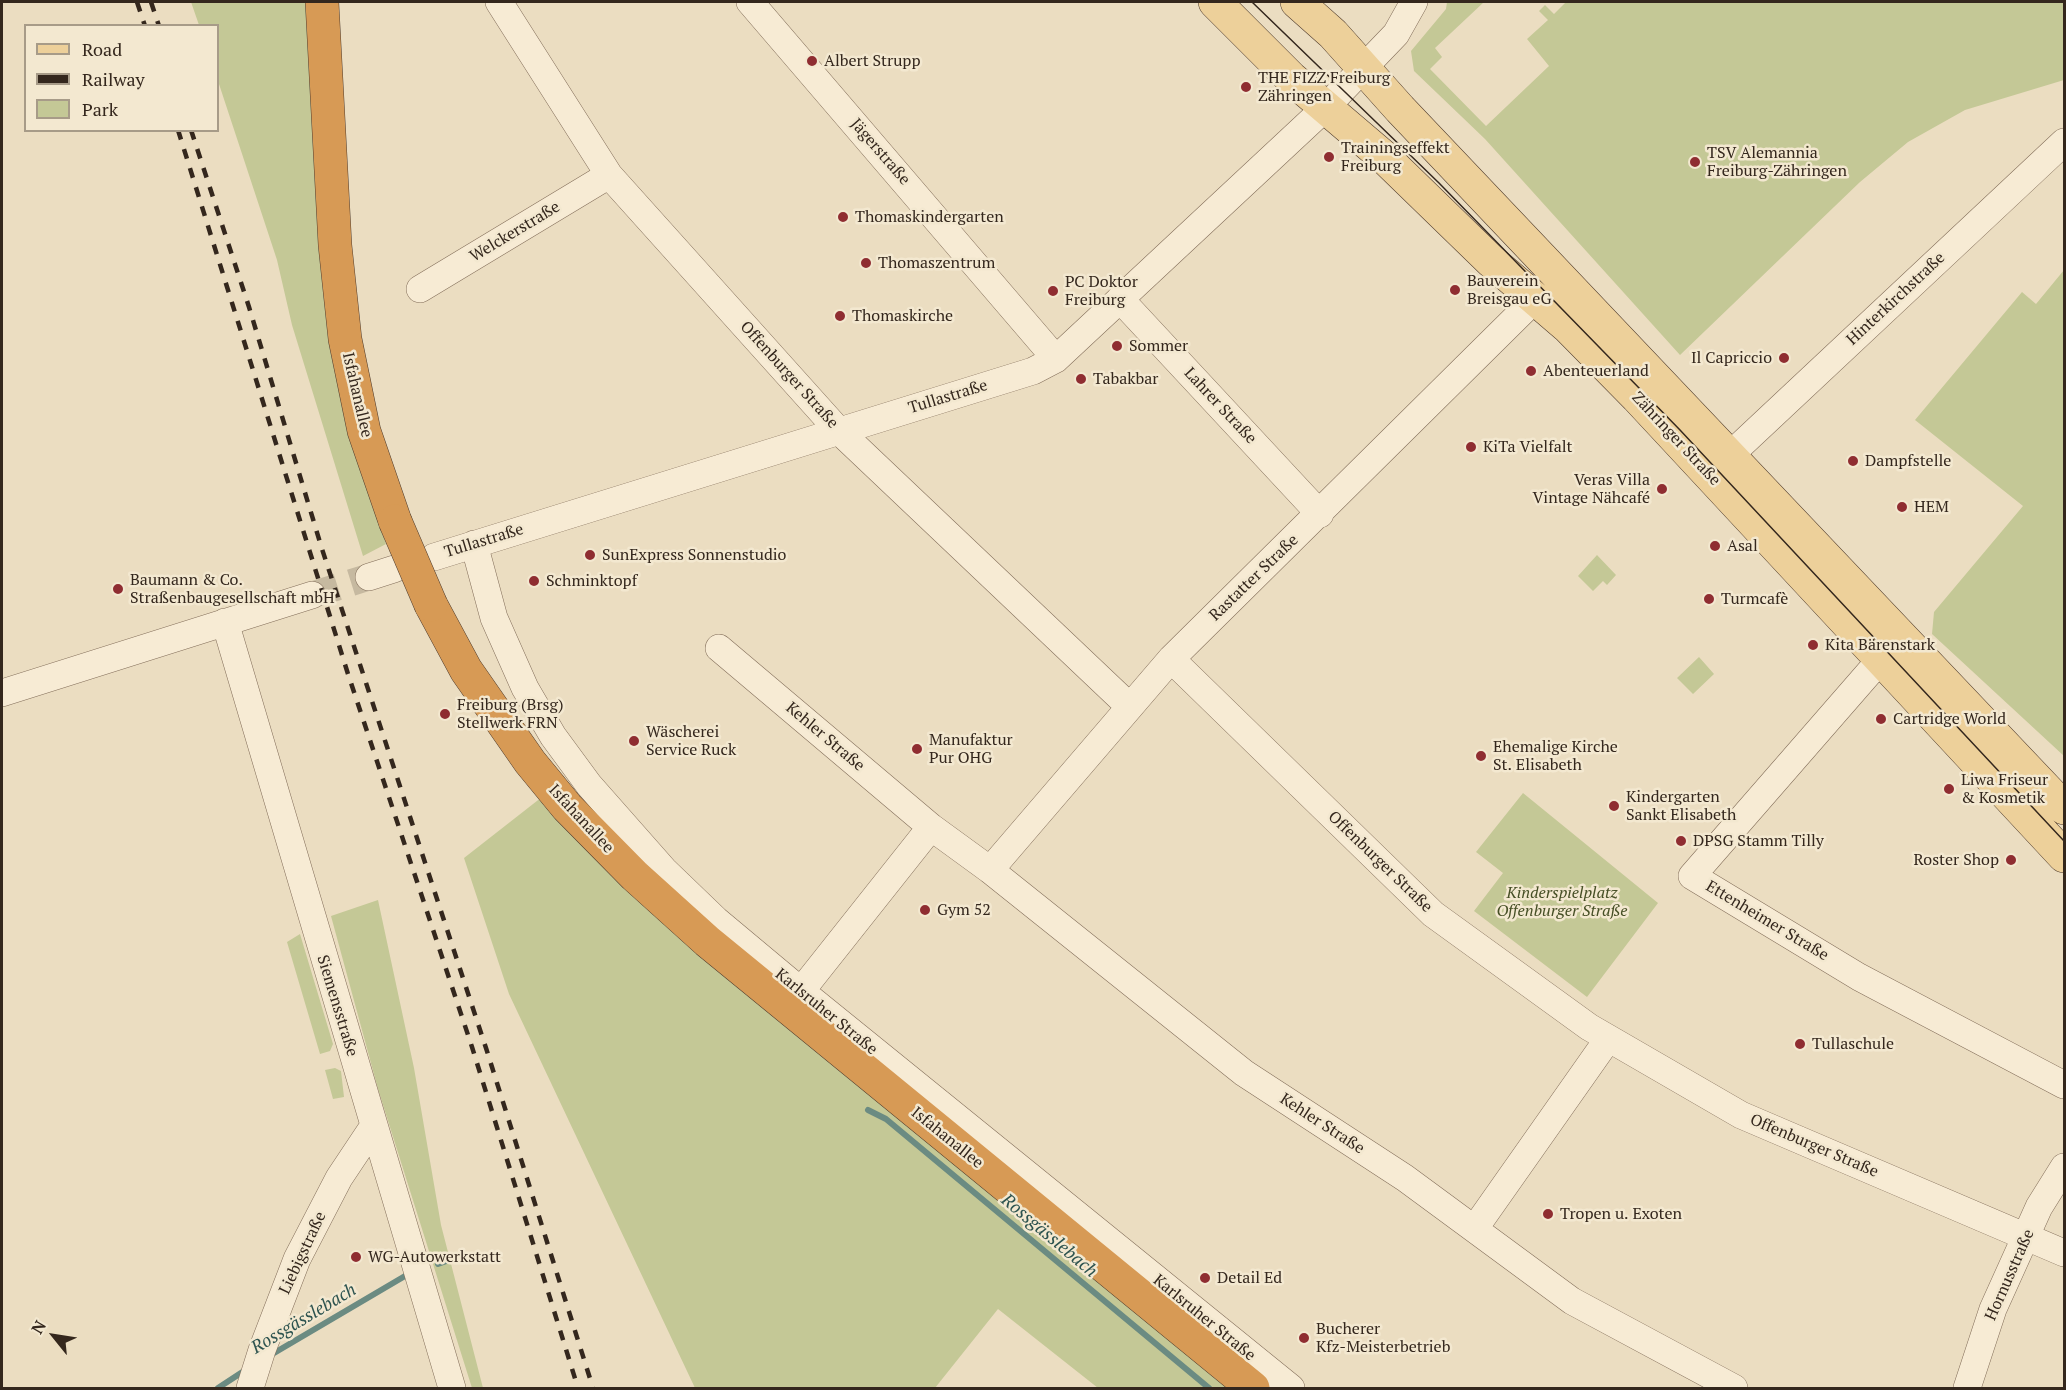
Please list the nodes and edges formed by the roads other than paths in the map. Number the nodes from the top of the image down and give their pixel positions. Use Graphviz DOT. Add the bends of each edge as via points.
graph roads {
  1 [pos="322,2"];
  2 [pos="499,2"];
  3 [pos="750,2"];
  4 [pos="1215,2"];
  5 [pos="1297,2"];
  6 [pos="1414,2"];
  7 [pos="1364,69"];
  8 [pos="1325,108"];
  9 [pos="2064,142"];
  10 [pos="609,175"];
  11 [pos="420,289"];
  12 [pos="1120,299"];
  13 [pos="1534,300"];
  14 [pos="1056,359"];
  15 [pos="838,430"];
  16 [pos="1729,456"];
  17 [pos="1320,514"];
  18 [pos="474,544"];
  19 [pos="434,557"];
  20 [pos="312,595"];
  21 [pos="225,622"];
  22 [pos="719,648"];
  23 [pos="1171,659"];
  24 [pos="1881,659"];
  25 [pos="2,693"];
  26 [pos="1129,706"];
  27 [pos="2064,808"];
  28 [pos="931,827"];
  29 [pos="2063,852"];
  30 [pos="990,870"];
  31 [pos="801,991"];
  32 [pos="1608,1039"];
  33 [pos="2064,1085"];
  34 [pos="374,1127"];
  35 [pos="2064,1167"];
  36 [pos="1475,1228"];
  37 [pos="2027,1237"];
  38 [pos="2064,1244"];
  39 [pos="2064,1253"];
  40 [pos="250,1389"];
  41 [pos="452,1389"];
  42 [pos="1253,1389"];
  43 [pos="1291,1389"];
  44 [pos="1734,1389"];
  45 [pos="1967,1389"];
  1 -- 42 [label="highway, Isfahanallee, bridge" via="335,245 345,339 364,431 395,521 431,605 466,670 530,762 567,807 635,876 707,941"];
  2 -- 10 [label="street, Offenburger Straße"];
  3 -- 14 [label="street, Jägerstraße"];
  4 -- 8 [label="main road, Zähringer Straße"];
  5 -- 7 [label="main road, Zähringer Straße"];
  6 -- 7 [label="street, Tullastraße" via="1396,34"];
  7 -- 8 [label="street, Tullastraße"];
  7 -- 16 [label="main road, Zähringer Straße"];
  8 -- 12 [label="street, Tullastraße"];
  8 -- 13 [label="main road, Zähringer Straße" via="1385,158"];
  9 -- 16 [label="street, Hinterkirchstraße"];
  10 -- 11 [label="street, Welckerstraße"];
  10 -- 15 [label="street, Offenburger Straße"];
  12 -- 14 [label="street, Tullastraße"];
  12 -- 17 [label="street, Lahrer Straße"];
  13 -- 17 [label="street, Rastatter Straße"];
  13 -- 24 [label="main road, Zähringer Straße" via="1568,327 1637,397"];
  14 -- 15 [label="street, Tullastraße" via="1033,371"];
  15 -- 18 [label="street, Tullastraße"];
  15 -- 26 [label="street, Offenburger Straße"];
  16 -- 27 [label="main road, Zähringer Straße"];
  17 -- 23 [label="street, Rastatter Straße"];
  18 -- 19 [label="street, Tullastraße"];
  18 -- 31 [label="street, Karlsruher Straße" via="494,618 525,688 552,736 589,785 664,870 716,920"];
  20 -- 21 [label="street"];
  21 -- 25 [label="street"];
  21 -- 34 [label="street, Siemensstraße"];
  22 -- 28 [label="street, Kehler Straße"];
  23 -- 26 [label="street, Rastatter Straße"];
  23 -- 32 [label="street, Offenburger Straße" via="1433,914"];
  24 -- 29 [label="main road, Zähringer Straße"];
  24 -- 33 [label="street, Ettenheimer Straße" via="1692,876 1859,977"];
  26 -- 30 [label="street, Rastatter Straße"];
  28 -- 30 [label="street, Kehler Straße"];
  28 -- 31 [label="street"];
  30 -- 36 [label="street, Kehler Straße" via="1244,1073"];
  31 -- 43 [label="street, Karlsruher Straße"];
  32 -- 36 [label="street"];
  32 -- 37 [label="street, Offenburger Straße" via="1741,1115"];
  34 -- 40 [label="street, Liebigstraße" via="339,1178 297,1259"];
  34 -- 41 [label="street, Siemensstraße"];
  35 -- 37 [label="street, Hornusstraße" via="2039,1207"];
  36 -- 44 [label="street, Kehler Straße" via="1572,1302"];
  37 -- 38 [label="street, Offenburger Straße"];
  37 -- 39 [label="street, Offenburger Straße"];
  37 -- 45 [label="street, Hornusstraße" via="1993,1309"];
}
